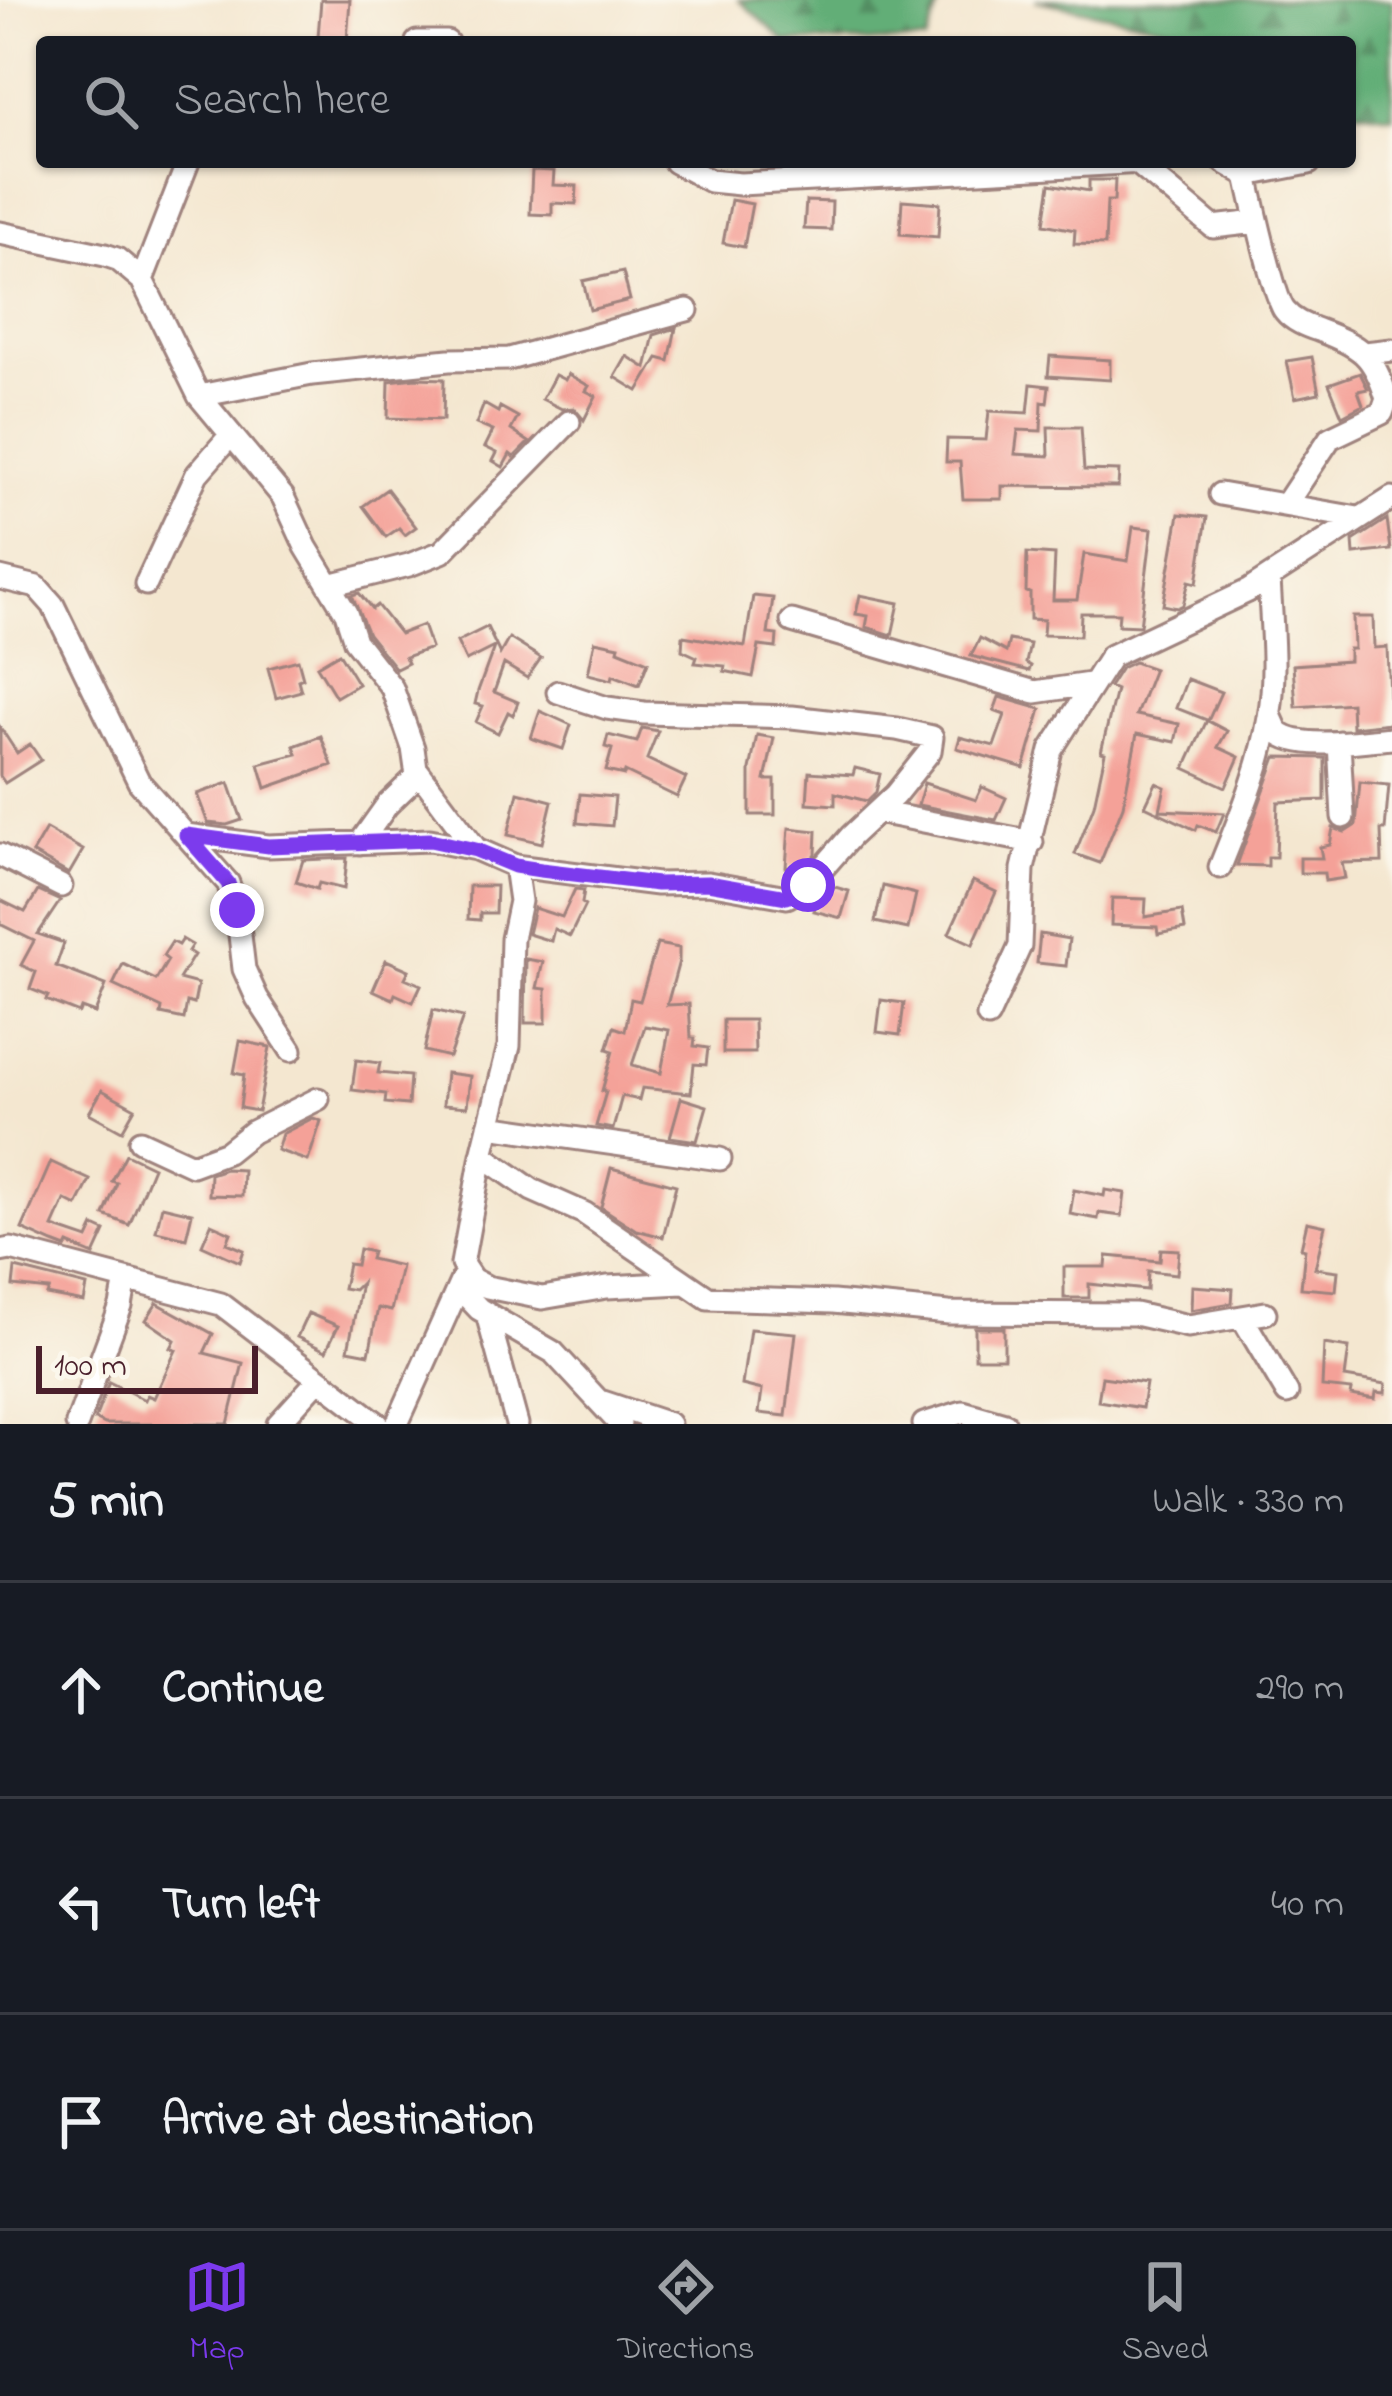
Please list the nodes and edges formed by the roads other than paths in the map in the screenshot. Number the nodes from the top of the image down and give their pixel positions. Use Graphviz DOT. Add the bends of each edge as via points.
graph roads {
  1 [pos="186,168"];
  2 [pos="686,168"];
  3 [pos="1031,168"];
  4 [pos="1147,168"];
  5 [pos="1235,168"];
  6 [pos="1283,168"];
  7 [pos="1247,175"];
  8 [pos="1257,222"];
  9 [pos="0,233"];
  10 [pos="142,280"];
  11 [pos="687,310"];
  12 [pos="1392,350"];
  13 [pos="1366,352"];
  14 [pos="199,396"];
  15 [pos="569,422"];
  16 [pos="230,436"];
  17 [pos="1220,494"];
  18 [pos="1392,498"];
  19 [pos="1286,504"];
  20 [pos="1358,518"];
  21 [pos="0,578"];
  22 [pos="1269,578"];
  23 [pos="146,584"];
  24 [pos="328,585"];
  25 [pos="793,621"];
  26 [pos="1090,684"];
  27 [pos="558,692"];
  28 [pos="1270,715"];
  29 [pos="1392,738"];
  30 [pos="1339,742"];
  31 [pos="418,772"];
  32 [pos="877,812"];
  33 [pos="1343,817"];
  34 [pos="186,835"];
  35 [pos="1032,842"];
  36 [pos="361,843"];
  37 [pos="476,850"];
  38 [pos="0,855"];
  39 [pos="515,866"];
  40 [pos="1220,867"];
  41 [pos="61,886"];
  42 [pos="988,1016"];
  43 [pos="291,1050"];
  44 [pos="318,1099"];
  45 [pos="490,1126"];
  46 [pos="140,1141"];
  47 [pos="482,1155"];
  48 [pos="720,1159"];
  49 [pos="0,1251"];
  50 [pos="126,1279"];
  51 [pos="462,1280"];
  52 [pos="683,1282"];
  53 [pos="556,1298"];
  54 [pos="487,1314"];
  55 [pos="534,1339"];
  56 [pos="319,1379"];
  57 [pos="1287,1393"];
  58 [pos="602,1401"];
  59 [pos="77,1424"];
  60 [pos="278,1424"];
  61 [pos="378,1424"];
  62 [pos="397,1424"];
  63 [pos="517,1424"];
  64 [pos="620,1424"];
  65 [pos="669,1424"];
  66 [pos="924,1424"];
  67 [pos="1005,1424"];
  1 -- 10 [label="street"];
  2 -- 3 [label="street" via="740,184"];
  4 -- 8 [label="street" via="1213,227"];
  5 -- 7 [label="street"];
  6 -- 7 [label="street"];
  7 -- 8 [label="street"];
  8 -- 13 [label="street" via="1284,310"];
  9 -- 10 [label="street" via="117,259"];
  10 -- 14 [label="street"];
  11 -- 14 [label="street" via="509,358 312,374"];
  12 -- 13 [label="street"];
  13 -- 19 [label="street" via="1387,399 1382,413 1330,438"];
  14 -- 16 [label="street"];
  15 -- 24 [label="street" via="442,552"];
  16 -- 23 [label="street" via="196,474"];
  16 -- 24 [label="street" via="283,497"];
  17 -- 19 [label="street"];
  18 -- 20 [label="street"];
  19 -- 20 [label="street"];
  20 -- 22 [label="street"];
  21 -- 34 [label="street" via="37,587 52,604 139,782"];
  22 -- 26 [label="street" via="1111,656"];
  22 -- 28 [label="street"];
  24 -- 31 [label="street" via="355,641 392,688"];
  25 -- 26 [label="street" via="1034,692"];
  26 -- 35 [label="street" via="1051,750"];
  27 -- 32 [label="street" via="644,713 792,718 932,737 920,766"];
  28 -- 30 [label="street" via="1291,739"];
  28 -- 40 [label="street"];
  29 -- 30 [label="street"];
  30 -- 33 [label="street"];
  31 -- 36 [label="street"];
  31 -- 37 [label="street"];
  32 -- 35 [label="street"];
  32 -- 39 [label="street" via="787,897"];
  34 -- 36 [label="street" via="268,846"];
  34 -- 43 [label="street" via="235,897 244,969"];
  35 -- 42 [label="street" via="1020,946"];
  36 -- 37 [label="street" via="430,840"];
  37 -- 39 [label="street"];
  38 -- 41 [label="street"];
  39 -- 45 [label="street" via="520,902 510,1042"];
  44 -- 46 [label="street" via="193,1165"];
  45 -- 47 [label="street"];
  45 -- 48 [label="street"];
  47 -- 51 [label="street"];
  47 -- 52 [label="street"];
  49 -- 50 [label="street"];
  50 -- 56 [label="street" via="221,1304"];
  50 -- 59 [label="street"];
  51 -- 53 [label="street"];
  51 -- 54 [label="street"];
  51 -- 62 [label="street"];
  52 -- 53 [label="street"];
  52 -- 57 [label="street" via="718,1300 1135,1314 1188,1326 1254,1315"];
  53 -- 55 [label="street"];
  54 -- 55 [label="street"];
  54 -- 63 [label="street"];
  55 -- 58 [label="street"];
  56 -- 60 [label="street"];
  56 -- 61 [label="street"];
  58 -- 64 [label="street"];
  58 -- 65 [label="street"];
  66 -- 67 [label="street" via="963,1412"];
}
